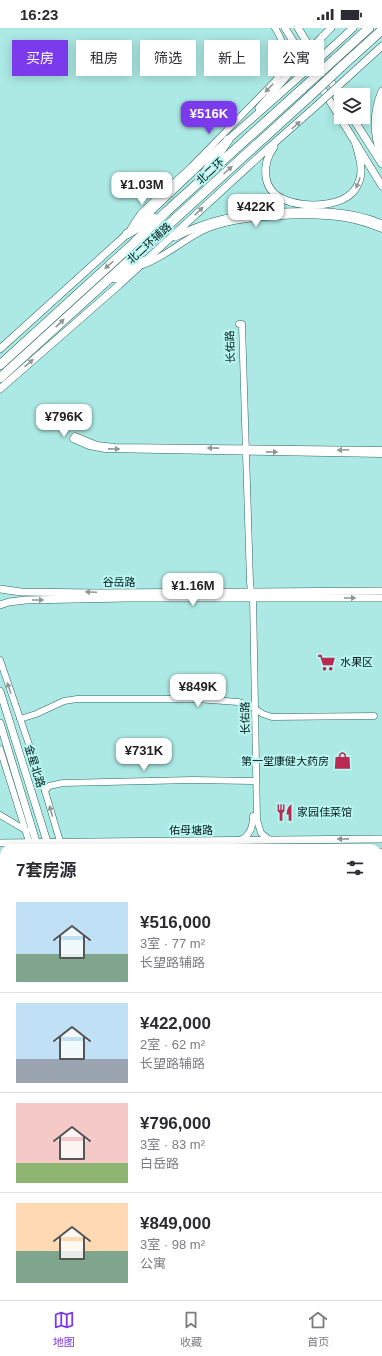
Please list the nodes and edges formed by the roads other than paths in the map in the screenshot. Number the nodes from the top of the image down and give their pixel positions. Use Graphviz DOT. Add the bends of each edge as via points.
graph roads {
  1 [pos="275,28"];
  2 [pos="284,28"];
  3 [pos="298,28"];
  4 [pos="331,28"];
  5 [pos="353,28"];
  6 [pos="369,28"];
  7 [pos="382,30"];
  8 [pos="382,46"];
  9 [pos="335,88"];
  10 [pos="382,91"];
  11 [pos="382,104"];
  12 [pos="356,124"];
  13 [pos="244,126"];
  14 [pos="228,140"];
  15 [pos="279,140"];
  16 [pos="382,143"];
  17 [pos="356,145"];
  18 [pos="382,158"];
  19 [pos="382,164"];
  20 [pos="198,183"];
  21 [pos="382,186"];
  22 [pos="166,212"];
  23 [pos="382,224"];
  24 [pos="382,229"];
  25 [pos="127,234"];
  26 [pos="166,242"];
  27 [pos="142,264"];
  28 [pos="98,288"];
  29 [pos="0,349"];
  30 [pos="0,365"];
  31 [pos="0,378"];
  32 [pos="0,389"];
  33 [pos="245,450"];
  34 [pos="382,450"];
  35 [pos="382,454"];
  36 [pos="0,589"];
  37 [pos="382,591"];
  38 [pos="250,595"];
  39 [pos="382,598"];
  40 [pos="0,605"];
  41 [pos="0,660"];
  42 [pos="0,691"];
  43 [pos="253,708"];
  44 [pos="374,716"];
  45 [pos="20,719"];
  46 [pos="0,723"];
  47 [pos="0,749"];
  48 [pos="252,781"];
  49 [pos="45,791"];
  50 [pos="0,815"];
  51 [pos="27,831"];
  52 [pos="382,839"];
  53 [pos="240,840"];
  54 [pos="270,840"];
  55 [pos="0,843"];
  56 [pos="17,844"];
  57 [pos="34,844"];
  58 [pos="34,844"];
  59 [pos="48,844"];
  60 [pos="61,844"];
  61 [pos="97,844"];
  1 -- 25 [label="street, one-way" via="283,43 285,56 276,80 191,167 141,213"];
  2 -- 17 [label="main road"];
  3 -- 9 [label="main road"];
  4 -- 13 [label="main road, bridge"];
  5 -- 13 [label="main road, 北二环辅路, bridge"];
  6 -- 20 [label="highway, 北二环, bridge"];
  28 -- 7 [label="highway, 北二环, one-way, bridge"];
  15 -- 8 [label="main road, 北二环辅路, one-way, bridge"];
  10 -- 18 [label="main road" via="376,106 374,125"];
  11 -- 16 [label="street" via="379,124"];
  12 -- 19 [label="main road"];
  13 -- 14 [label="main road, 北二环辅路"];
  14 -- 20 [label="highway"];
  14 -- 25 [label="main road, 北二环辅路"];
  17 -- 15 [label="main road, one-way" via="361,173 355,190 340,202 309,204 282,199 269,187 266,165"];
  26 -- 15 [label="main road, 北二环辅路, one-way"];
  17 -- 21 [label="main road"];
  20 -- 22 [label="highway, 北二环"];
  22 -- 25 [label="highway"];
  22 -- 30 [label="highway, 北二环, one-way"];
  23 -- 26 [label="main road" via="338,213 263,213 241,215 204,224"];
  24 -- 27 [label="street" via="338,217 305,216 246,220 205,229 156,259"];
  25 -- 29 [label="main road, 北二环辅路"];
  26 -- 27 [label="main road, 北二环辅路"];
  27 -- 28 [label="highway"];
  32 -- 27 [label="main road, 北二环辅路, one-way"];
  31 -- 28 [label="highway, 北二环, one-way"];
  33 -- 33 [label="street, 长佑路" via="242,324 240,324"];
  33 -- 33 [label="street, one-way" via="106,447 75,436 73,439 105,449"];
  34 -- 33 [label="street, one-way"];
  33 -- 35 [label="street, one-way"];
  33 -- 38 [label="street, 长佑路"];
  38 -- 36 [label="main road, 谷岳路, one-way" via="21,592"];
  37 -- 38 [label="main road, 谷岳路"];
  38 -- 39 [label="main road, one-way"];
  40 -- 38 [label="main road, one-way" via="26,600"];
  38 -- 43 [label="street, 长佑路"];
  45 -- 41 [label="street, one-way"];
  42 -- 59 [label="main road, 金星北路"];
  43 -- 44 [label="street" via="272,717"];
  43 -- 45 [label="street" via="238,702 197,699 77,699 64,701"];
  43 -- 48 [label="street, 长佑路"];
  43 -- 54 [label="street, 长佑路" via="257,822 261,834"];
  45 -- 49 [label="street"];
  46 -- 57 [label="main road, 金星北路"];
  47 -- 51 [label="street"];
  48 -- 49 [label="street" via="62,784 49,786"];
  48 -- 53 [label="street, 长佑路" via="252,826 247,836"];
  60 -- 49 [label="street, one-way"];
  50 -- 51 [label="street"];
  51 -- 58 [label="street"];
  52 -- 54 [label="main road, 佑母塘路, one-way"];
  53 -- 54 [label="main road, 佑母塘路"];
  53 -- 61 [label="main road, 佑母塘路"];
  55 -- 56 [label="main road, 佑母塘路"];
}
